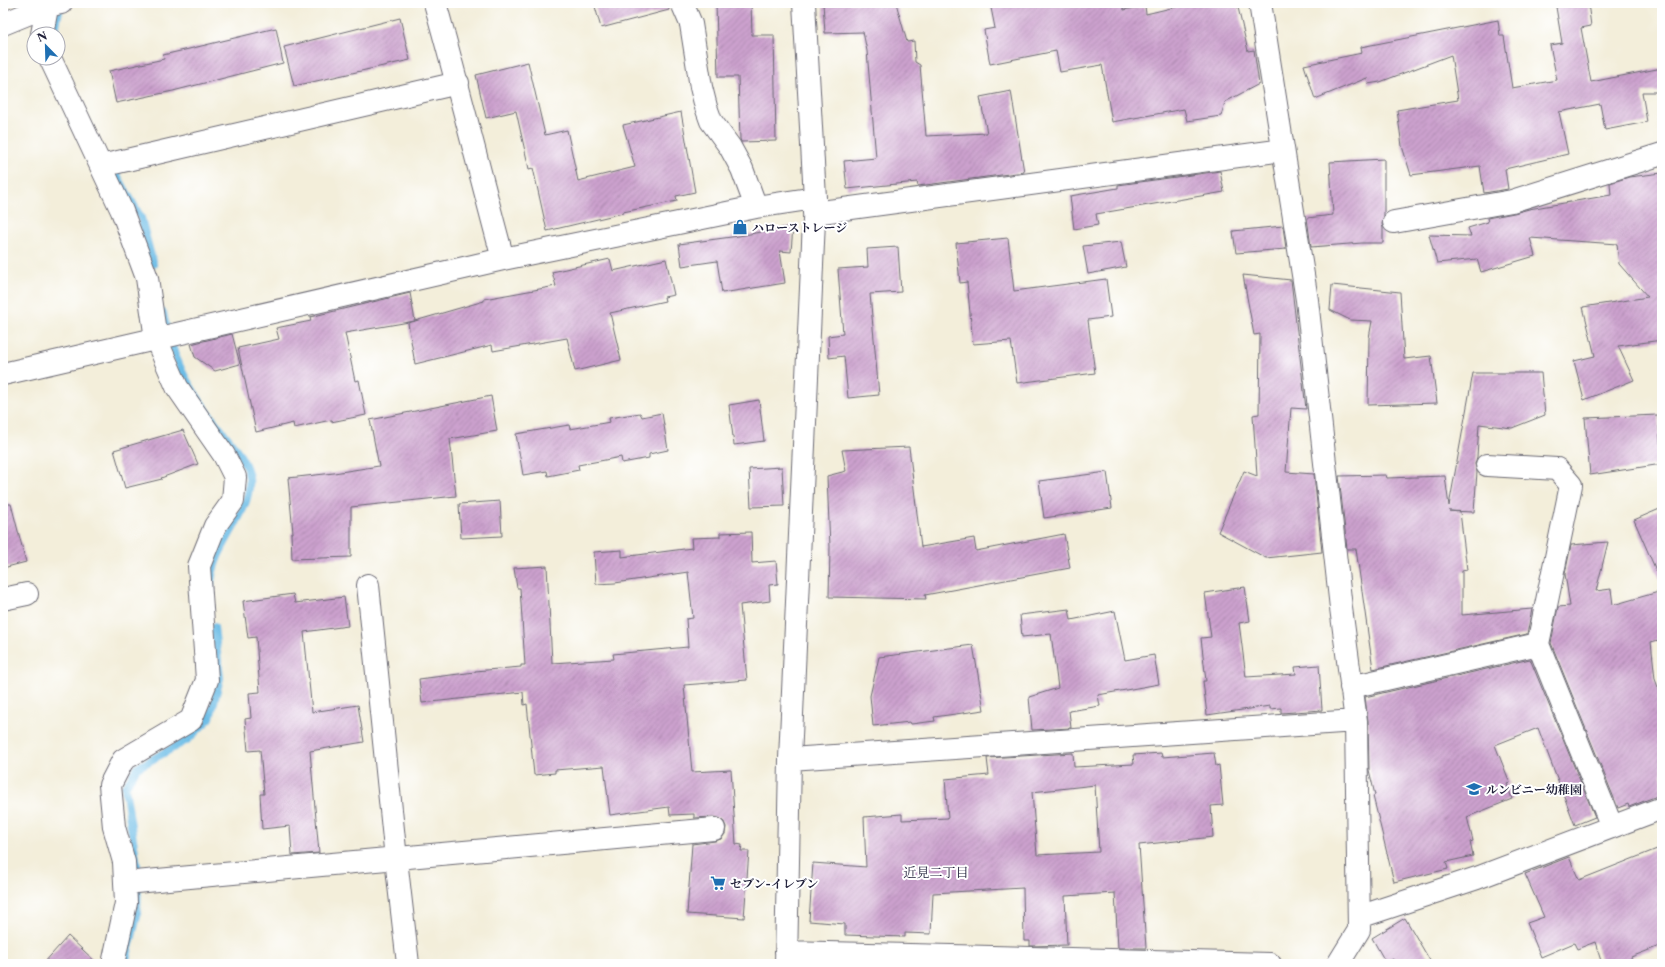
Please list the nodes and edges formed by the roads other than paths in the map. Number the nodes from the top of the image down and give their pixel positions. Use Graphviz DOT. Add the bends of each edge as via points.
graph roads {
  1 [pos="435,3"];
  2 [pos="682,3"];
  3 [pos="804,3"];
  4 [pos="1260,3"];
  5 [pos="52,4"];
  6 [pos="3,24"];
  7 [pos="45,26"];
  8 [pos="54,66"];
  9 [pos="458,83"];
  10 [pos="1283,150"];
  11 [pos="1662,154"];
  12 [pos="100,166"];
  13 [pos="815,205"];
  14 [pos="756,207"];
  15 [pos="1394,222"];
  16 [pos="503,259"];
  17 [pos="156,339"];
  18 [pos="3,374"];
  19 [pos="1487,465"];
  20 [pos="368,584"];
  21 [pos="27,594"];
  22 [pos="3,599"];
  23 [pos="1538,644"];
  24 [pos="1352,687"];
  25 [pos="1356,721"];
  26 [pos="790,759"];
  27 [pos="1662,808"];
  28 [pos="1612,826"];
  29 [pos="714,829"];
  30 [pos="396,859"];
  31 [pos="125,883"];
  32 [pos="1359,916"];
  33 [pos="786,958"];
  34 [pos="112,964"];
  35 [pos="408,964"];
  36 [pos="1270,964"];
  37 [pos="1338,964"];
  1 -- 9 [label="street"];
  2 -- 14 [label="street" via="690,24 706,107 742,169"];
  3 -- 13 [label="street"];
  4 -- 10 [label="street"];
  5 -- 6 [label="street"];
  5 -- 7 [label="street"];
  8 -- 12 [label="street"];
  9 -- 12 [label="street"];
  9 -- 16 [label="street"];
  10 -- 13 [label="street"];
  10 -- 24 [label="street" via="1307,300"];
  11 -- 15 [label="street" via="1512,201"];
  12 -- 17 [label="street" via="122,211 147,278"];
  13 -- 14 [label="street"];
  13 -- 26 [label="street"];
  14 -- 16 [label="street"];
  16 -- 17 [label="street"];
  17 -- 18 [label="street"];
  17 -- 31 [label="street" via="177,388 224,455 235,477 233,501 215,526 199,566 207,680 191,720 123,760 110,785 114,827 124,862"];
  19 -- 23 [label="street" via="1557,469 1571,485"];
  20 -- 30 [label="street"];
  21 -- 22 [label="street"];
  23 -- 24 [label="street"];
  23 -- 28 [label="street"];
  24 -- 25 [label="street"];
  25 -- 26 [label="street"];
  25 -- 32 [label="street"];
  26 -- 33 [label="street"];
  27 -- 28 [label="street"];
  28 -- 32 [label="street" via="1477,878"];
  29 -- 30 [label="street"];
  30 -- 31 [label="street"];
  30 -- 35 [label="street"];
  31 -- 34 [label="street" via="126,903"];
  32 -- 37 [label="street" via="1359,930"];
  33 -- 36 [label="street"];
}
